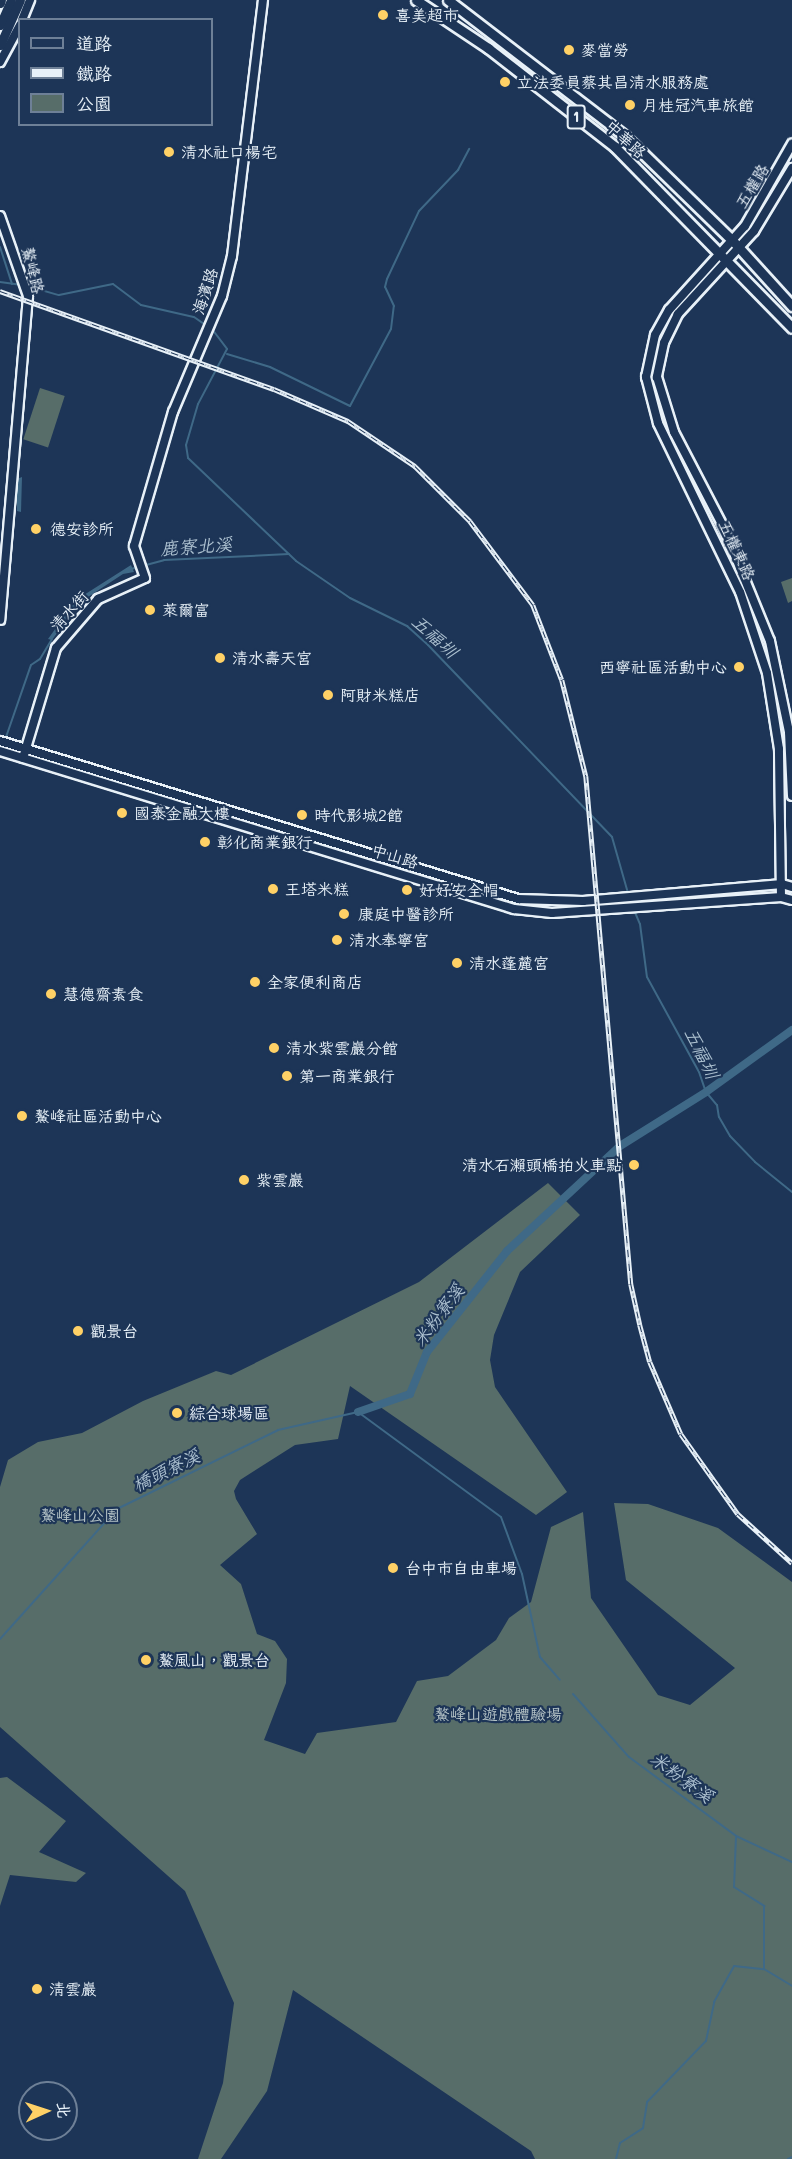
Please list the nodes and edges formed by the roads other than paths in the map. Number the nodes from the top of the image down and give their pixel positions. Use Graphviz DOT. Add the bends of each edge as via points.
graph roads {
  1 [pos="11,0"];
  2 [pos="20,0"];
  3 [pos="30,0"];
  4 [pos="263,0"];
  5 [pos="416,0"];
  6 [pos="448,0"];
  7 [pos="23,18"];
  8 [pos="0,25"];
  9 [pos="18,29"];
  10 [pos="0,45"];
  11 [pos="0,62"];
  12 [pos="792,144"];
  13 [pos="792,168"];
  14 [pos="0,216"];
  15 [pos="737,244"];
  16 [pos="719,254"];
  17 [pos="727,262"];
  18 [pos="792,306"];
  19 [pos="792,328"];
  20 [pos="145,579"];
  21 [pos="0,620"];
  22 [pos="0,741"];
  23 [pos="25,748"];
  24 [pos="0,751"];
  25 [pos="23,758"];
  26 [pos="792,796"];
  27 [pos="782,884"];
  28 [pos="792,887"];
  29 [pos="781,897"];
  30 [pos="792,900"];
  1 -- 8 [label="main road"];
  2 -- 10 [label="main road"];
  3 -- 7 [label="street"];
  4 -- 20 [label="street, 海濱路" via="232,256 222,296 173,412 134,546"];
  5 -- 16 [label="main road, 中華路 / 1" via="488,48 615,147"];
  6 -- 15 [label="main road, 中華路 / 1" via="625,136"];
  9 -- 11 [label="street"];
  12 -- 15 [label="street, 五權路"];
  13 -- 15 [label="street, 五權路"];
  14 -- 21 [label="street, 鰲峰路" via="28,296"];
  15 -- 16 [label="street, 五權東路"];
  15 -- 17 [label="street, 五權東路"];
  15 -- 18 [label="main road, 中華路 / 1"];
  16 -- 17 [label="main road, 中華路 / 1"];
  16 -- 27 [label="street, 五權東路" via="669,310 655,335 646,377 658,423 740,592 767,673 780,749"];
  17 -- 19 [label="main road, 中華路 / 1"];
  17 -- 26 [label="street, 五權東路" via="678,314 664,343 657,377 674,432 723,526 770,641 789,732"];
  20 -- 23 [label="street, 清水街" via="98,599 56,648"];
  22 -- 23 [label="street, 中山路"];
  23 -- 25 [label="street, 清水街"];
  23 -- 27 [label="street, 中山路" via="518,899 583,901"];
  24 -- 25 [label="street, 中山路"];
  25 -- 29 [label="street, 中山路" via="514,909 552,913"];
  27 -- 28 [label="street, 中山路"];
  27 -- 29 [label="street, 五權東路"];
  28 -- 29 [label="street"];
  29 -- 30 [label="street, 中山路"];
}
